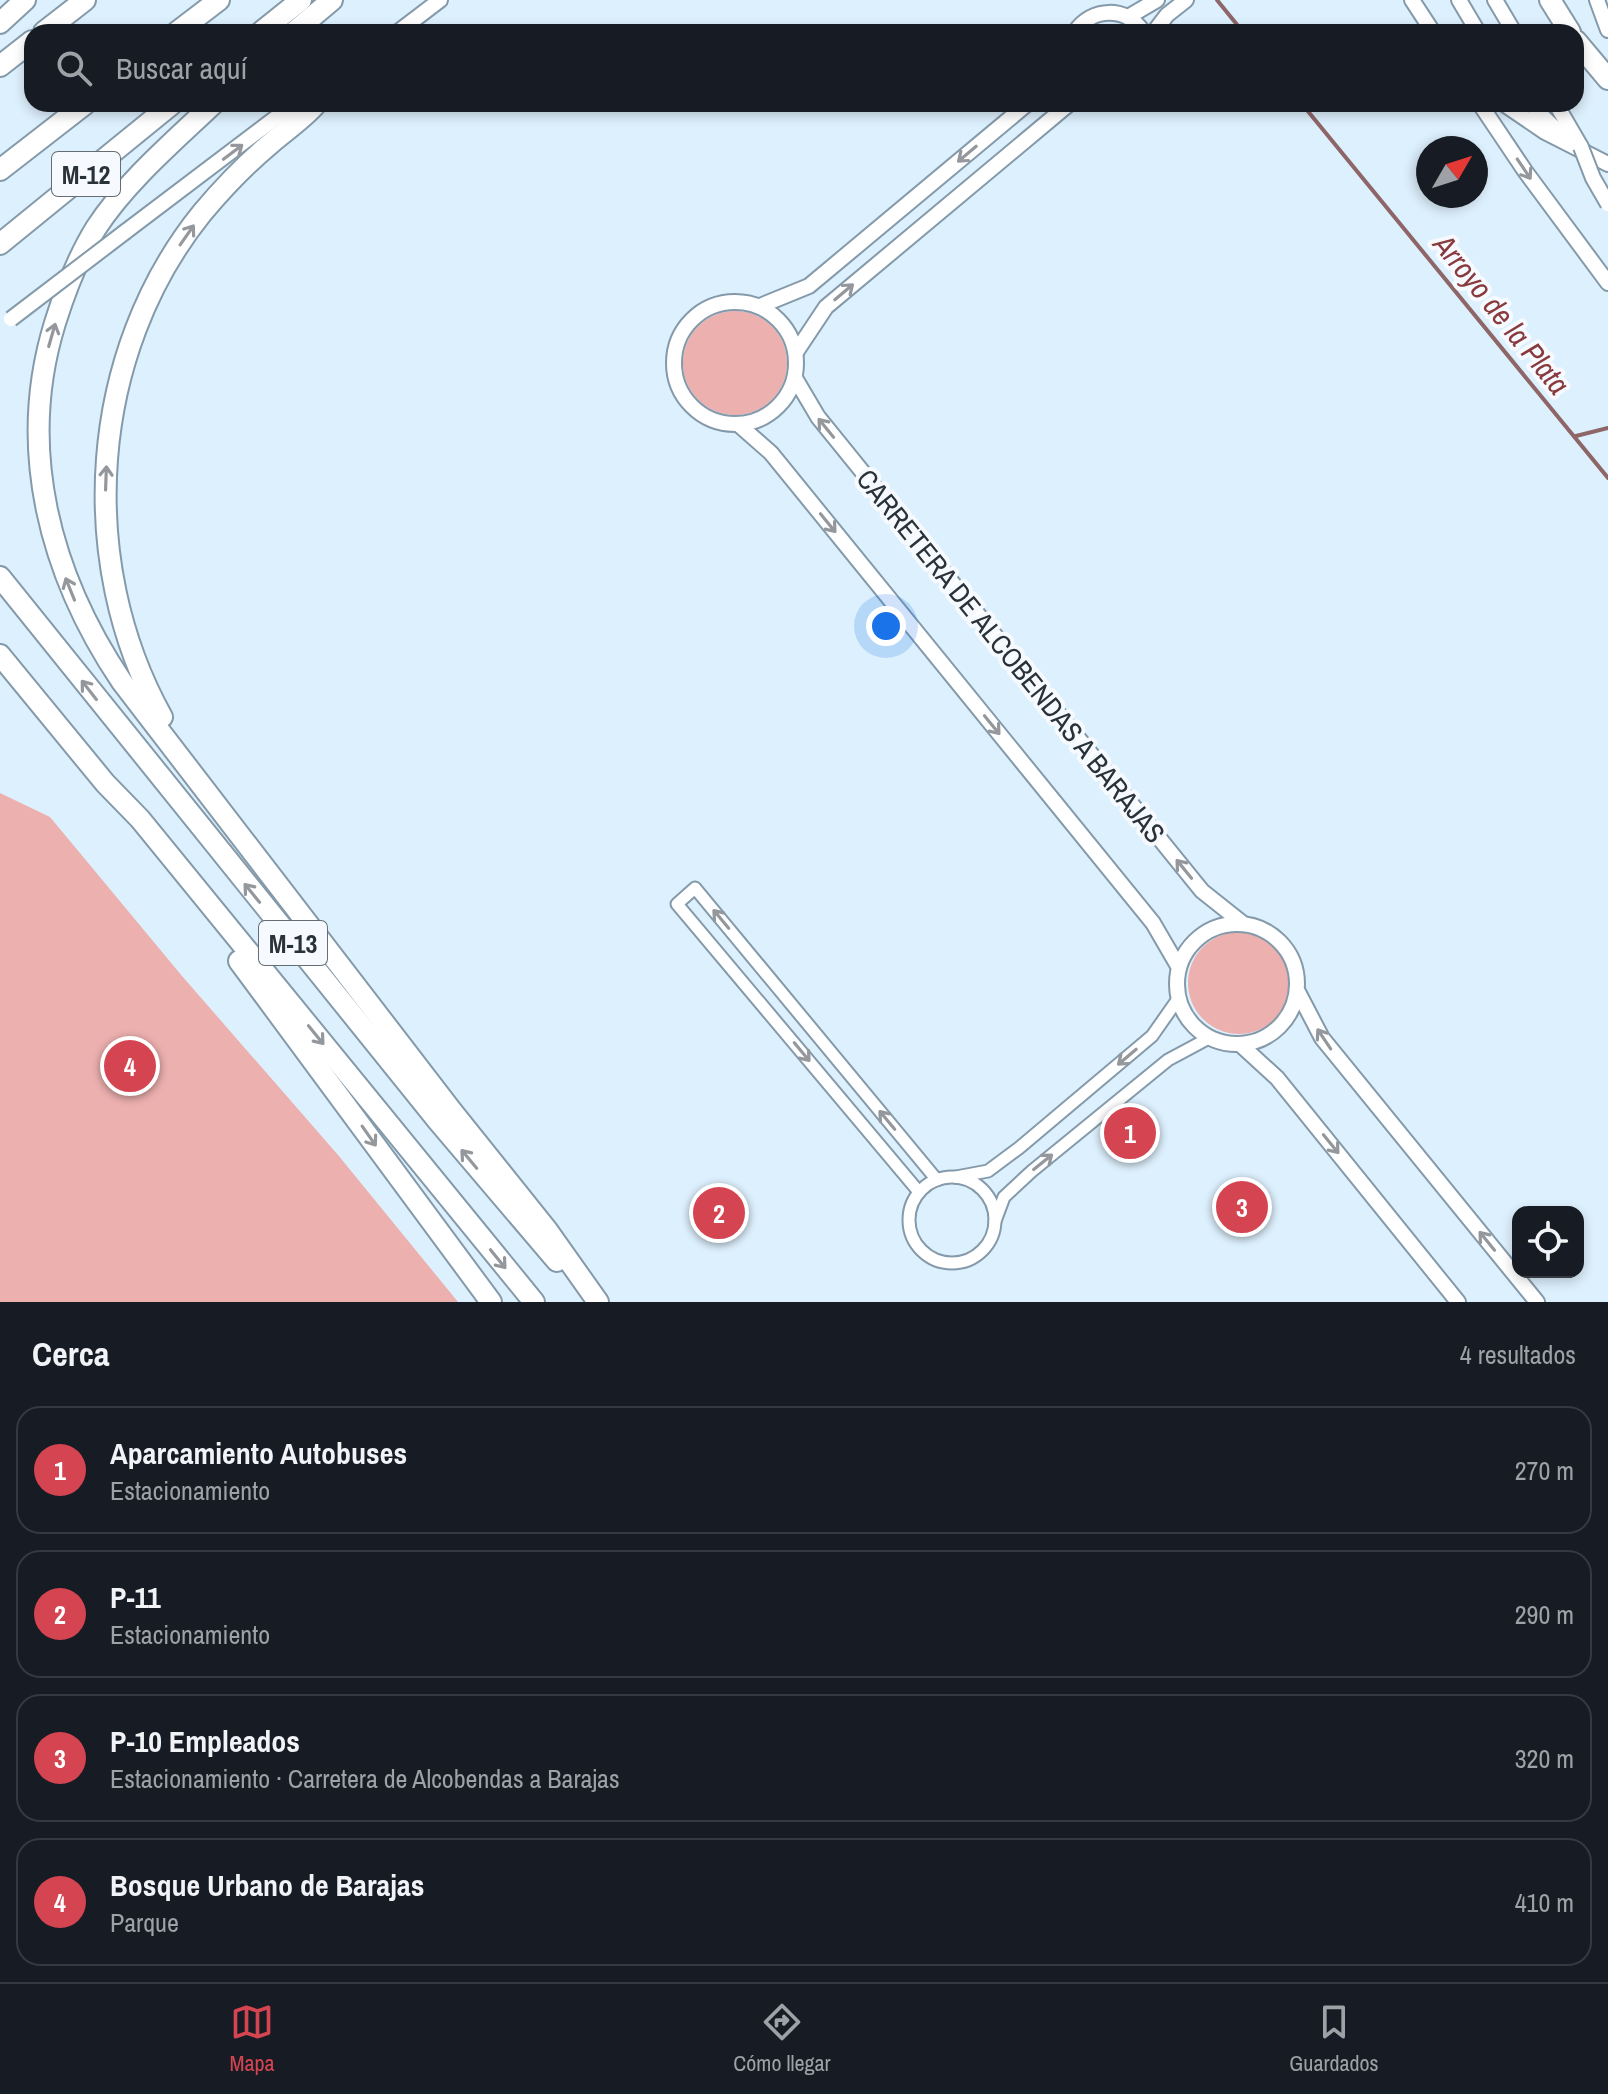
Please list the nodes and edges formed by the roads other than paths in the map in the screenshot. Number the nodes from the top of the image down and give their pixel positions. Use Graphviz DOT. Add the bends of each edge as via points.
graph roads {
  1 [pos="25,0"];
  2 [pos="85,0"];
  3 [pos="219,0"];
  4 [pos="301,0"];
  5 [pos="332,0"];
  6 [pos="440,0"];
  7 [pos="1157,0"];
  8 [pos="1186,0"];
  9 [pos="1412,0"];
  10 [pos="1459,0"];
  11 [pos="1495,0"];
  12 [pos="1550,0"];
  13 [pos="1597,0"];
  14 [pos="1128,17"];
  15 [pos="0,23"];
  16 [pos="54,24"];
  17 [pos="188,24"];
  18 [pos="271,24"];
  19 [pos="304,24"];
  20 [pos="408,24"];
  21 [pos="1080,24"];
  22 [pos="1135,24"];
  23 [pos="1160,24"];
  24 [pos="1428,24"];
  25 [pos="1473,24"];
  26 [pos="1509,24"];
  27 [pos="1565,24"];
  28 [pos="1608,30"];
  29 [pos="24,47"];
  30 [pos="1584,50"];
  31 [pos="0,66"];
  32 [pos="1608,79"];
  33 [pos="75,112"];
  34 [pos="162,112"];
  35 [pos="205,112"];
  36 [pos="283,112"];
  37 [pos="307,112"];
  38 [pos="1017,112"];
  39 [pos="1059,112"];
  40 [pos="1485,112"];
  41 [pos="1516,112"];
  42 [pos="1539,112"];
  43 [pos="1560,112"];
  44 [pos="1580,148"];
  45 [pos="1608,164"];
  46 [pos="0,170"];
  47 [pos="1608,184"];
  48 [pos="1608,204"];
  49 [pos="0,244"];
  50 [pos="1608,283"];
  51 [pos="760,306"];
  52 [pos="5,324"];
  53 [pos="796,352"];
  54 [pos="795,378"];
  55 [pos="738,424"];
  56 [pos="0,577"];
  57 [pos="0,655"];
  58 [pos="105,783"];
  59 [pos="208,792"];
  60 [pos="1241,922"];
  61 [pos="1178,966"];
  62 [pos="1298,992"];
  63 [pos="1178,999"];
  64 [pos="1209,1038"];
  65 [pos="1241,1045"];
  66 [pos="956,1177"];
  67 [pos="937,1180"];
  68 [pos="919,1192"];
  69 [pos="995,1221"];
  70 [pos="491,1302"];
  71 [pos="534,1302"];
  72 [pos="596,1302"];
  73 [pos="1458,1302"];
  74 [pos="1537,1302"];
  1 -- 15 [label="highway"];
  2 -- 16 [label="highway"];
  3 -- 17 [label="highway"];
  4 -- 18 [label="highway"];
  5 -- 19 [label="highway"];
  6 -- 20 [label="street"];
  7 -- 14 [label="street"];
  8 -- 23 [label="street"];
  9 -- 24 [label="street"];
  10 -- 25 [label="street"];
  11 -- 26 [label="street"];
  12 -- 27 [label="highway"];
  13 -- 28 [label="street"];
  14 -- 21 [label="street" via="1095,14"];
  14 -- 22 [label="street"];
  29 -- 31 [label="highway"];
  30 -- 32 [label="highway"];
  33 -- 46 [label="highway, M-12"];
  34 -- 49 [label="highway, M-12"];
  59 -- 35 [label="highway, one-way" via="122,682 81,613 49,526 37,427 47,352 79,260 124,193"];
  52 -- 36 [label="street, one-way, bridge"];
  59 -- 37 [label="highway, one-way" via="147,691 120,613 105,510 110,430 133,337 182,242 241,171"];
  38 -- 51 [label="street, one-way" via="809,286"];
  53 -- 39 [label="street, one-way" via="826,307"];
  40 -- 50 [label="street, one-way"];
  41 -- 44 [label="street"];
  42 -- 44 [label="street"];
  43 -- 44 [label="street"];
  44 -- 45 [label="street"];
  44 -- 47 [label="street, bridge"];
  44 -- 48 [label="street, bridge"];
  51 -- 53 [label="street" via="789,332"];
  51 -- 55 [label="street" via="734,301 705,308 680,334 674,352 674,370 688,403 711,419"];
  53 -- 54 [label="street"];
  54 -- 55 [label="street" via="775,410"];
  60 -- 54 [label="street, CARRETERA DE ALCOBENDAS A BARAJAS, one-way" via="1192,879 818,417"];
  55 -- 61 [label="street, CARRETERA DE ALCOBENDAS A BARAJAS, one-way" via="781,465 1153,923"];
  72 -- 56 [label="highway, M-13, one-way" via="531,1234 438,1121"];
  57 -- 58 [label="highway, M-13"];
  58 -- 70 [label="highway, one-way" via="131,826 239,961"];
  58 -- 71 [label="highway, M-13, one-way" via="140,819"];
  59 -- 72 [label="highway" via="547,1230"];
  60 -- 61 [label="street" via="1214,927 1191,942"];
  60 -- 62 [label="street" via="1272,933 1294,959"];
  61 -- 63 [label="street"];
  62 -- 65 [label="street" via="1288,1018 1268,1037"];
  74 -- 62 [label="street, one-way" via="1322,1038"];
  63 -- 64 [label="street" via="1189,1022"];
  63 -- 66 [label="street, one-way" via="1152,1036 1019,1148 988,1171"];
  64 -- 65 [label="street"];
  69 -- 64 [label="street, one-way" via="1004,1197 1032,1171 1168,1060"];
  65 -- 73 [label="street, one-way" via="1277,1078"];
  66 -- 67 [label="street"];
  66 -- 69 [label="street" via="988,1196"];
  67 -- 68 [label="street"];
  67 -- 68 [label="street, one-way" via="695,888 677,904"];
  68 -- 69 [label="street" via="912,1204 910,1231 922,1252 941,1262 978,1255 993,1235"];
}
